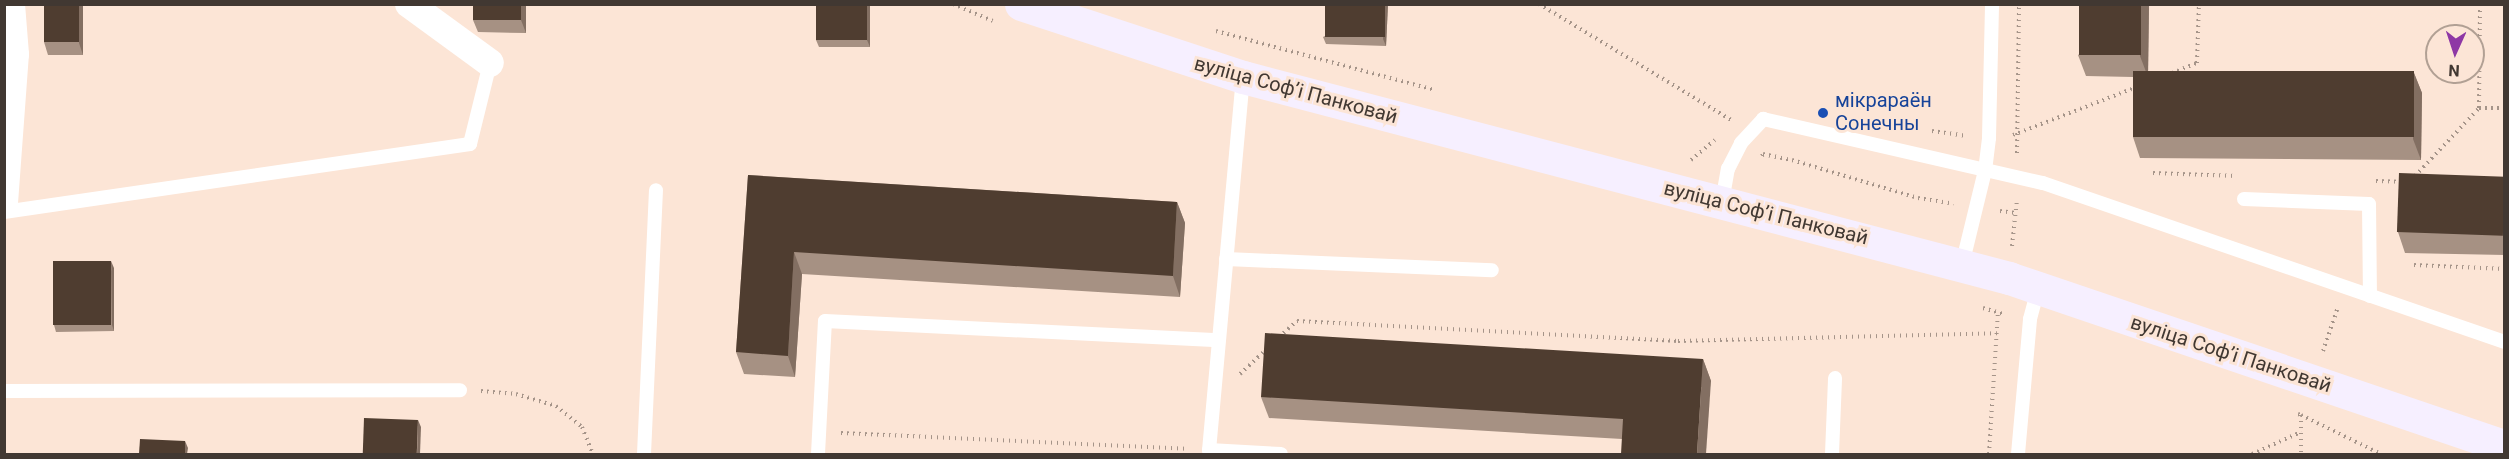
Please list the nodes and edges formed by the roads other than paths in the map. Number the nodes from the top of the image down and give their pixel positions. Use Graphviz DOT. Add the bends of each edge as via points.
graph roads {
  1 [pos="11,4"];
  2 [pos="409,4"];
  3 [pos="1021,4"];
  4 [pos="1992,4"];
  5 [pos="490,63"];
  6 [pos="1243,77"];
  7 [pos="1985,171"];
  8 [pos="656,190"];
  9 [pos="2244,199"];
  10 [pos="1722,202"];
  11 [pos="4,203"];
  12 [pos="4,212"];
  13 [pos="1226,259"];
  14 [pos="1962,265"];
  15 [pos="1492,270"];
  16 [pos="2038,289"];
  17 [pos="2370,296"];
  18 [pos="1219,340"];
  19 [pos="2505,342"];
  20 [pos="1835,378"];
  21 [pos="460,390"];
  22 [pos="4,391"];
  23 [pos="2505,446"];
  24 [pos="1209,452"];
  25 [pos="644,454"];
  26 [pos="819,454"];
  27 [pos="1281,454"];
  28 [pos="1832,454"];
  29 [pos="2018,454"];
  1 -- 11 [label="street" via="15,54"];
  2 -- 5 [label="street"];
  3 -- 6 [label="main road, вуліца Софʼі Панковай"];
  4 -- 7 [label="lane"];
  5 -- 12 [label="lane" via="470,144"];
  6 -- 10 [label="main road, вуліца Софʼі Панковай"];
  6 -- 13 [label="lane"];
  7 -- 10 [label="lane" via="1762,118 1741,143 1728,169"];
  7 -- 14 [label="lane"];
  7 -- 17 [label="lane" via="2043,183"];
  8 -- 25 [label="lane"];
  9 -- 17 [label="lane" via="2369,204"];
  10 -- 14 [label="main road, вуліца Софʼі Панковай"];
  13 -- 15 [label="lane"];
  13 -- 18 [label="lane"];
  14 -- 16 [label="main road, вуліца Софʼі Панковай"];
  16 -- 23 [label="main road, вуліца Софʼі Панковай"];
  16 -- 29 [label="lane" via="2030,319"];
  17 -- 19 [label="lane"];
  18 -- 24 [label="lane"];
  18 -- 26 [label="lane" via="825,321"];
  20 -- 28 [label="lane"];
  21 -- 22 [label="lane"];
  24 -- 27 [label="lane"];
}
